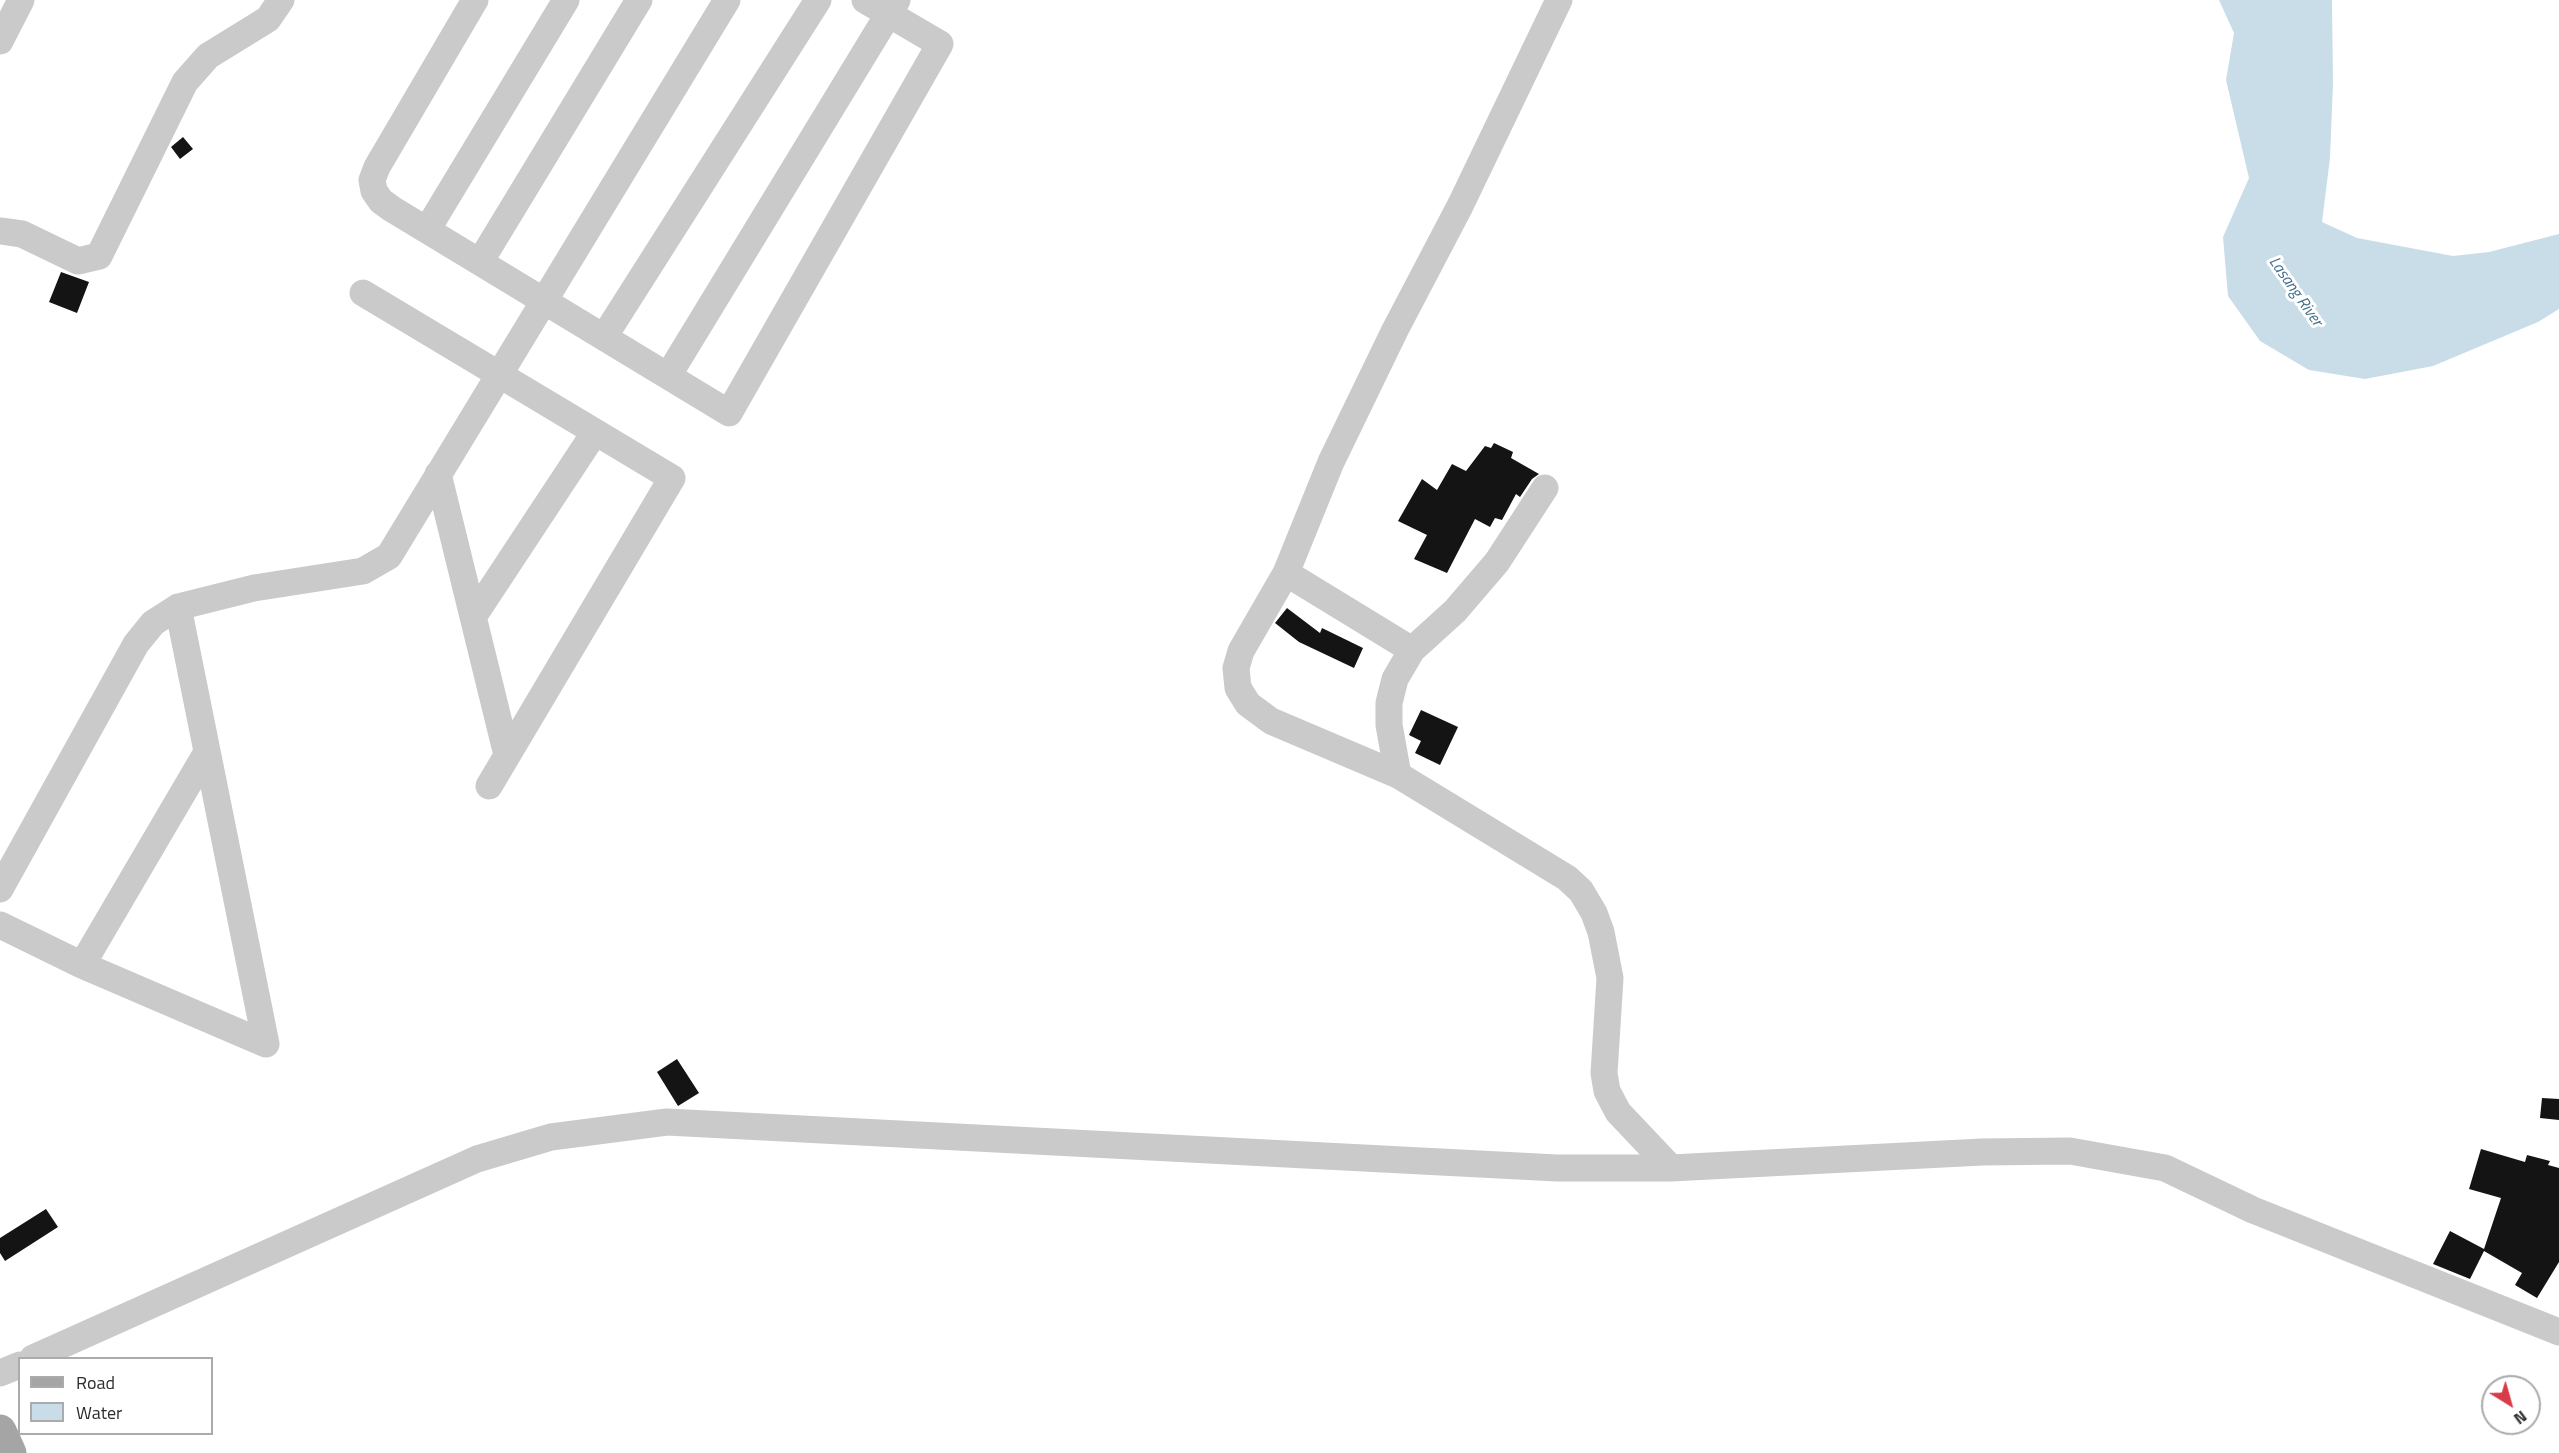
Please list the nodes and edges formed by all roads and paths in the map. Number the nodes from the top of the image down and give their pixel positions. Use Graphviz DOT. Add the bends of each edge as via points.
graph roads {
  1 [pos="21,0"];
  2 [pos="281,0"];
  3 [pos="475,0"];
  4 [pos="566,0"];
  5 [pos="639,0"];
  6 [pos="728,0"];
  7 [pos="818,0"];
  8 [pos="865,0"];
  9 [pos="1559,0"];
  10 [pos="893,7"];
  11 [pos="0,41"];
  12 [pos="427,230"];
  13 [pos="0,231"];
  14 [pos="480,262"];
  15 [pos="363,293"];
  16 [pos="544,301"];
  17 [pos="604,337"];
  18 [pos="498,375"];
  19 [pos="668,376"];
  20 [pos="595,432"];
  21 [pos="438,474"];
  22 [pos="1545,488"];
  23 [pos="1286,573"];
  24 [pos="178,607"];
  25 [pos="473,617"];
  26 [pos="1412,650"];
  27 [pos="207,752"];
  28 [pos="507,755"];
  29 [pos="1398,775"];
  30 [pos="489,786"];
  31 [pos="0,889"];
  32 [pos="0,926"];
  33 [pos="82,965"];
  34 [pos="1671,1168"];
  35 [pos="2559,1332"];
  36 [pos="37,1357"];
  37 [pos="18,1366"];
  38 [pos="0,1373"];
  39 [pos="0,1431"];
  40 [pos="10,1453"];
  1 -- 11 [label="street"];
  2 -- 13 [label="street" via="268,19 208,56 185,82 99,256 78,261 22,234"];
  3 -- 12 [label="street" via="372,180 381,201"];
  4 -- 12 [label="street"];
  5 -- 14 [label="street"];
  6 -- 16 [label="street"];
  7 -- 17 [label="street"];
  8 -- 10 [label="street"];
  9 -- 23 [label="street" via="1331,462"];
  10 -- 19 [label="street"];
  10 -- 19 [label="street" via="940,44 729,413"];
  12 -- 14 [label="street"];
  14 -- 16 [label="street"];
  15 -- 18 [label="street"];
  16 -- 17 [label="street"];
  16 -- 18 [label="street"];
  17 -- 19 [label="street"];
  18 -- 20 [label="street"];
  18 -- 21 [label="street"];
  20 -- 25 [label="street"];
  20 -- 28 [label="street" via="672,478"];
  21 -- 24 [label="street" via="389,556 363,571 254,588"];
  21 -- 25 [label="street"];
  22 -- 26 [label="street" via="1497,562"];
  23 -- 26 [label="street"];
  23 -- 29 [label="street" via="1241,651 1236,668 1238,688 1248,704 1271,720"];
  24 -- 27 [label="street"];
  24 -- 31 [label="street" via="153,623 136,644"];
  25 -- 28 [label="street"];
  26 -- 29 [label="street" via="1395,680 1389,703"];
  27 -- 33 [label="street"];
  27 -- 33 [label="street" via="266,1044"];
  28 -- 30 [label="street"];
  29 -- 34 [label="street" via="1567,878 1581,891 1601,932 1610,978 1604,1073 1607,1090 1618,1112"];
  32 -- 33 [label="street"];
  34 -- 35 [label="street" via="1982,1152 2070,1151 2126,1159 2165,1168 2253,1210"];
  34 -- 36 [label="street" via="1557,1168 701,1123 617,1126 551,1137 477,1159"];
  37 -- 38 [label="street"];
  39 -- 40 [label="main road"];
}
